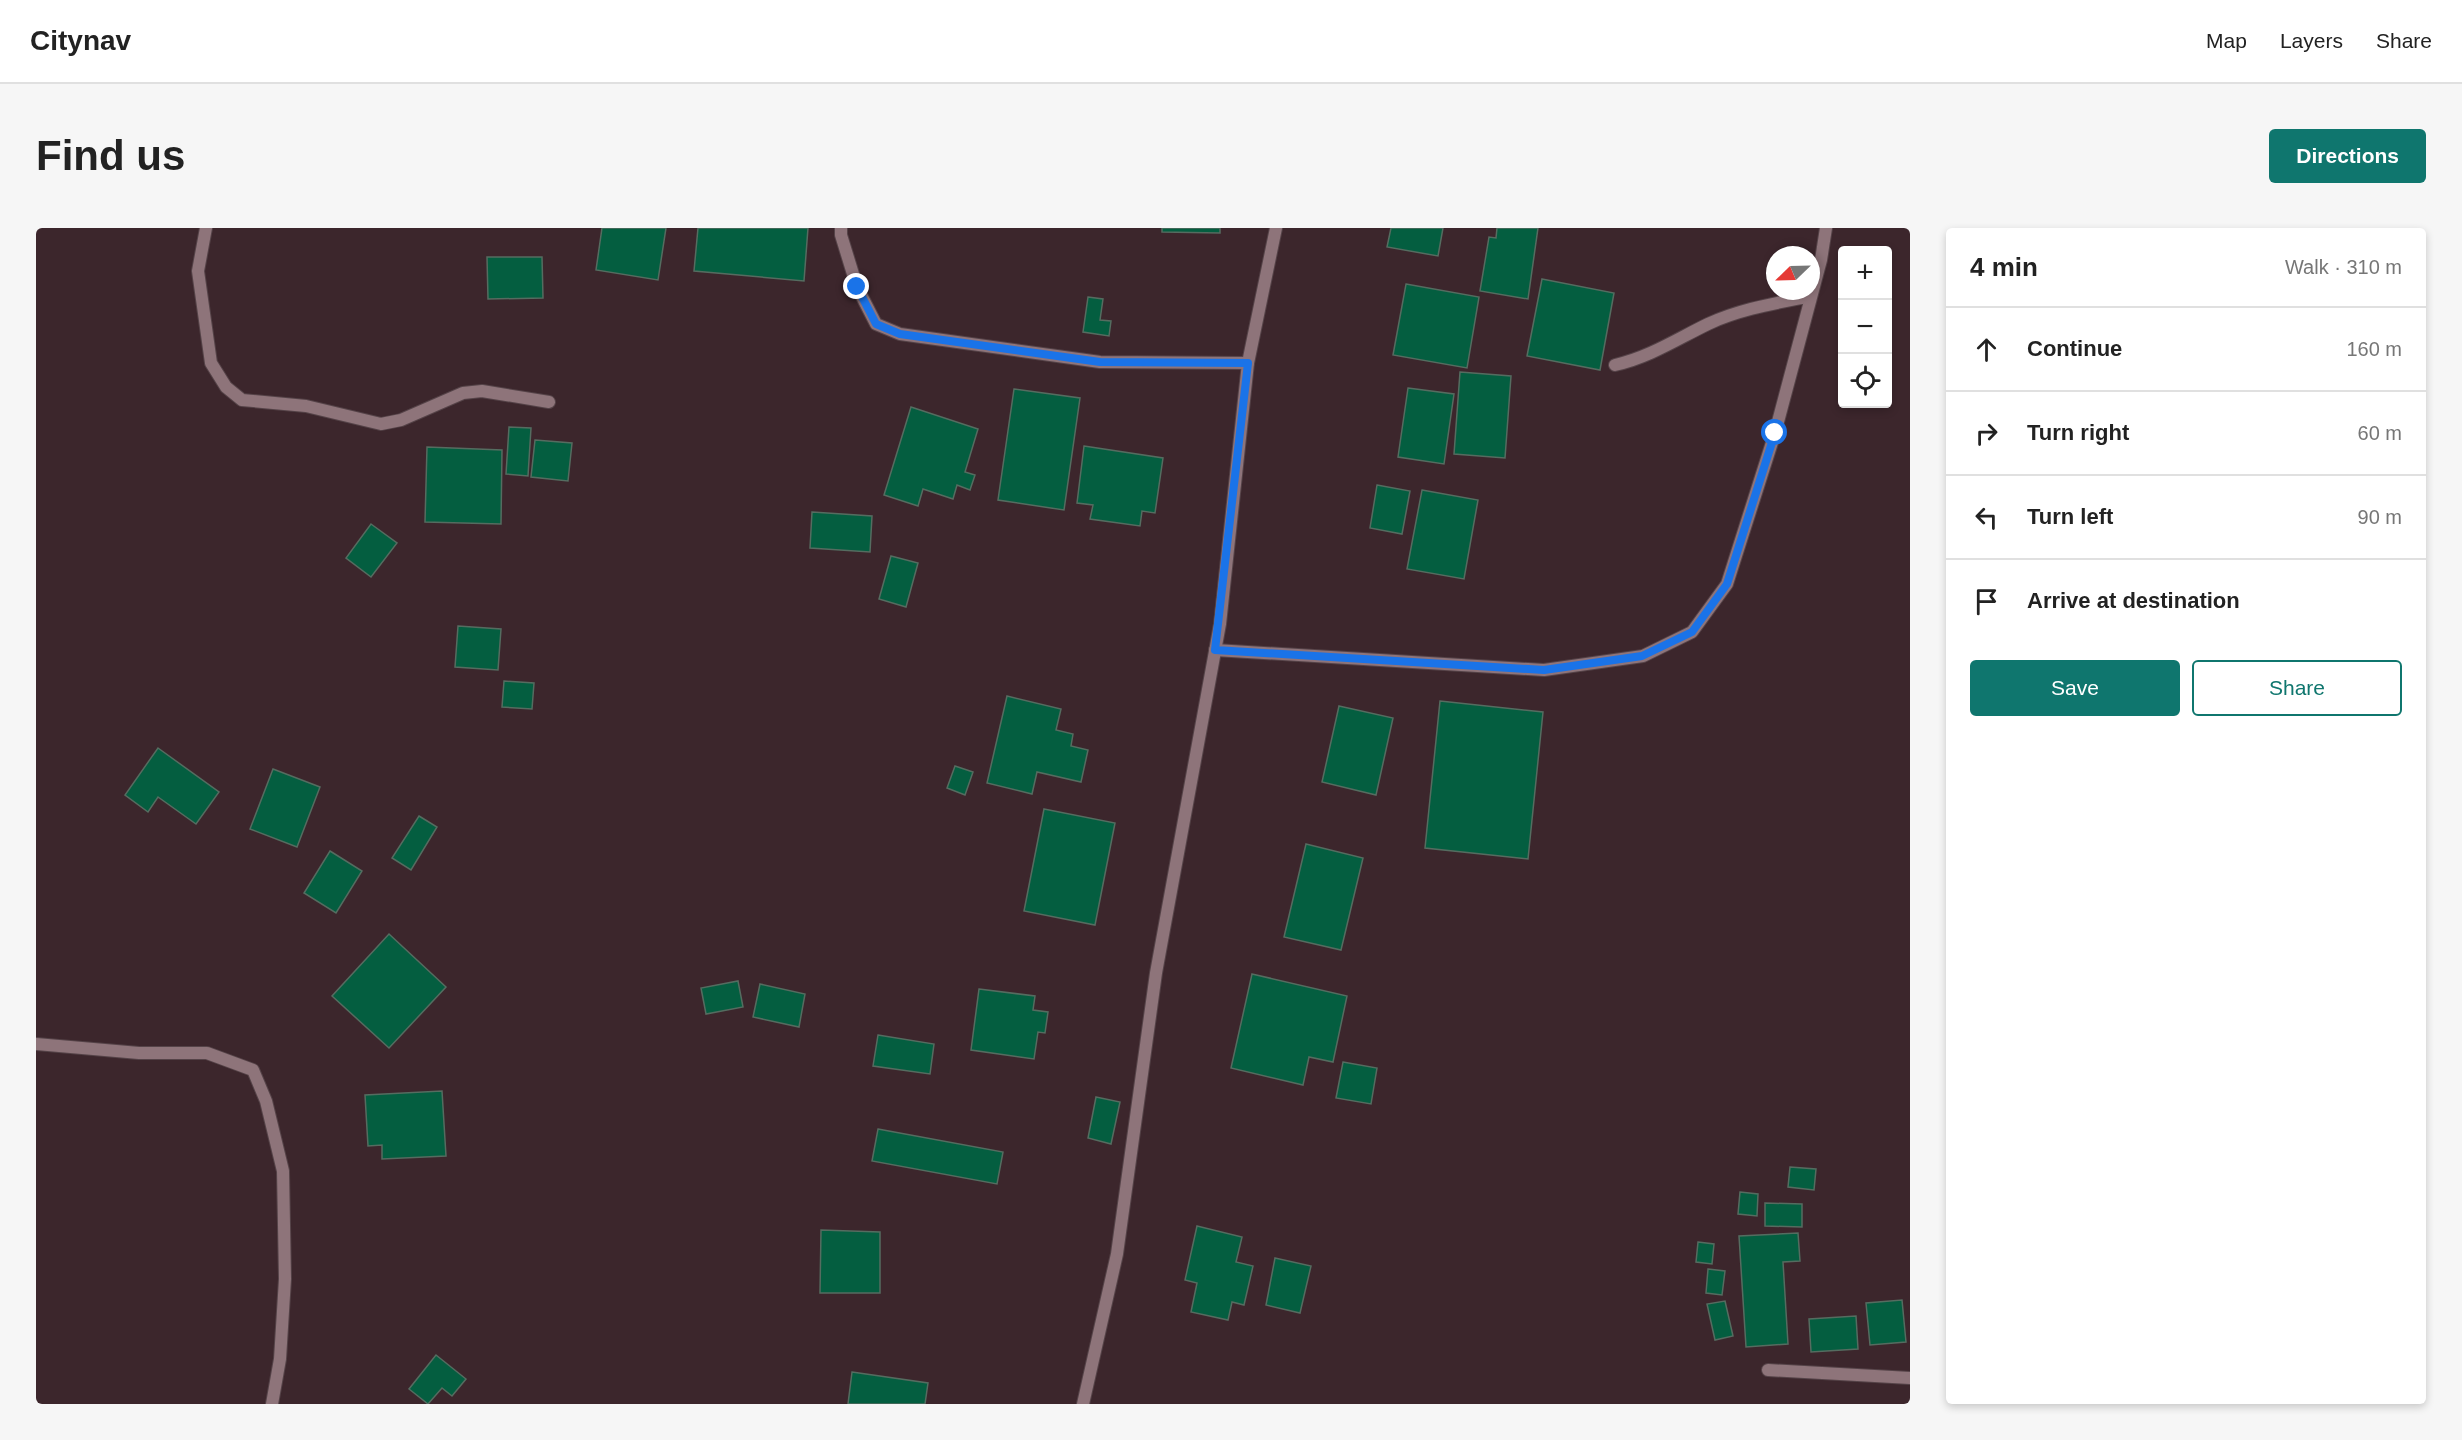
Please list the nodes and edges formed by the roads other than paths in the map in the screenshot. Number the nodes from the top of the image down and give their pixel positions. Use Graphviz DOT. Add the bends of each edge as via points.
graph roads {
  1 [pos="206,228"];
  2 [pos="842,228"];
  3 [pos="1276,228"];
  4 [pos="1826,228"];
  5 [pos="1820,264"];
  6 [pos="1793,300"];
  7 [pos="1810,300"];
  8 [pos="1248,363"];
  9 [pos="1615,365"];
  10 [pos="549,402"];
  11 [pos="1215,650"];
  12 [pos="36,1044"];
  13 [pos="1768,1370"];
  14 [pos="1910,1378"];
  15 [pos="272,1404"];
  16 [pos="1083,1404"];
  1 -- 10 [label="street" via="198,271 211,363 226,387 242,400 306,406 381,424 401,420 463,393 482,391"];
  2 -- 8 [label="street" via="857,287 876,324 900,334 1100,362"];
  3 -- 8 [label="street"];
  4 -- 5 [label="street"];
  6 -- 9 [label="street" via="1709,323 1652,353"];
  7 -- 11 [label="street" via="1775,433 1727,584 1692,632 1642,656 1544,670"];
  8 -- 11 [label="street"];
  11 -- 16 [label="street" via="1156,973 1117,1254"];
  12 -- 15 [label="street" via="139,1053 207,1053 253,1070 266,1101 283,1171 285,1279 280,1359"];
  13 -- 14 [label="street"];
}
